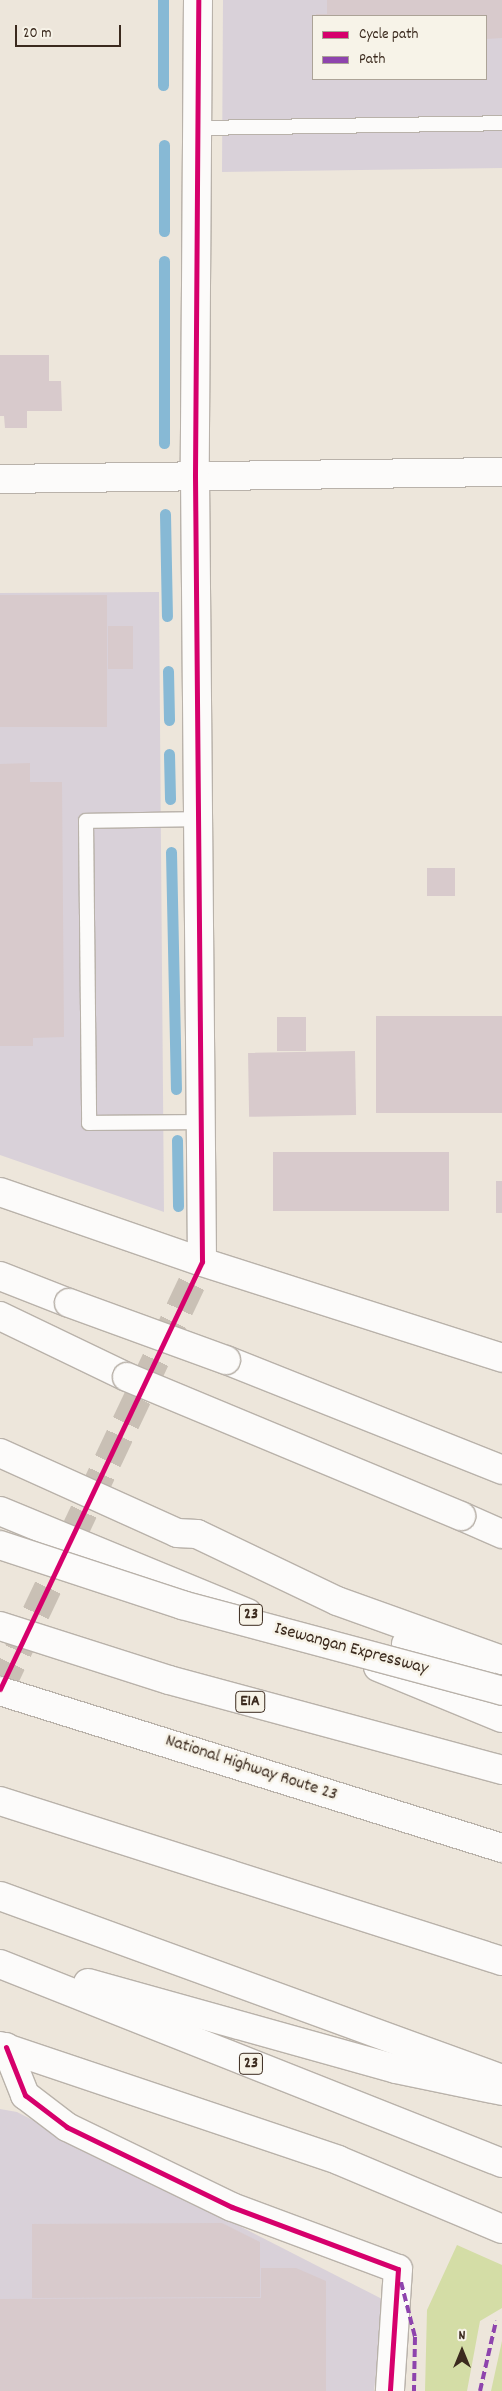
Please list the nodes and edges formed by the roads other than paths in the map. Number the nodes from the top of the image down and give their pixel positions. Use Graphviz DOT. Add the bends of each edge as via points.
graph roads {
  1 [pos="198,0"];
  2 [pos="502,123"];
  3 [pos="197,128"];
  4 [pos="502,472"];
  5 [pos="195,475"];
  6 [pos="0,479"];
  7 [pos="198,819"];
  8 [pos="200,1122"];
  9 [pos="0,1192"];
  10 [pos="202,1262"];
  11 [pos="0,1276"];
  12 [pos="0,1316"];
  13 [pos="502,1358"];
  14 [pos="0,1454"];
  15 [pos="502,1470"];
  16 [pos="0,1511"];
  17 [pos="460,1516"];
  18 [pos="502,1530"];
  19 [pos="177,1533"];
  20 [pos="502,1534"];
  21 [pos="0,1545"];
  22 [pos="0,1626"];
  23 [pos="502,1660"];
  24 [pos="502,1684"];
  25 [pos="502,1690"];
  26 [pos="0,1691"];
  27 [pos="502,1718"];
  28 [pos="502,1770"];
  29 [pos="0,1801"];
  30 [pos="502,1848"];
  31 [pos="0,1896"];
  32 [pos="495,1958"];
  33 [pos="0,1962"];
  34 [pos="3,2046"];
  35 [pos="502,2079"];
  36 [pos="502,2091"];
  37 [pos="502,2164"];
  38 [pos="502,2229"];
  39 [pos="390,2391"];
  1 -- 3 [label="main road"];
  2 -- 3 [label="lane"];
  3 -- 5 [label="main road"];
  4 -- 5 [label="main road"];
  5 -- 6 [label="main road"];
  5 -- 7 [label="main road"];
  7 -- 8 [label="main road"];
  7 -- 8 [label="lane" via="86,821 89,1123"];
  8 -- 10 [label="main road"];
  9 -- 10 [label="main road"];
  10 -- 13 [label="main road"];
  11 -- 15 [label="main road, bridge" via="226,1360"];
  12 -- 17 [label="main road, bridge" via="128,1377"];
  14 -- 19 [label="main road"];
  16 -- 27 [label="main road, 23"];
  17 -- 18 [label="main road"];
  17 -- 20 [label="main road"];
  19 -- 23 [label="main road" via="197,1534 337,1601"];
  19 -- 24 [label="main road" via="191,1549 247,1576"];
  21 -- 25 [label="main road, Isewangan Expressway, bridge" via="182,1605"];
  22 -- 28 [label="main road, E1A, bridge" via="169,1680"];
  26 -- 30 [label="main road, National Highway Route 23"];
  29 -- 32 [label="main road"];
  31 -- 35 [label="main road"];
  33 -- 36 [label="main road, 23" via="162,2002 396,2069"];
  33 -- 37 [label="main road, 23"];
  34 -- 38 [label="main road" via="338,2160"];
  34 -- 39 [label="main road" via="26,2095 67,2127 232,2207 398,2269"];
}
